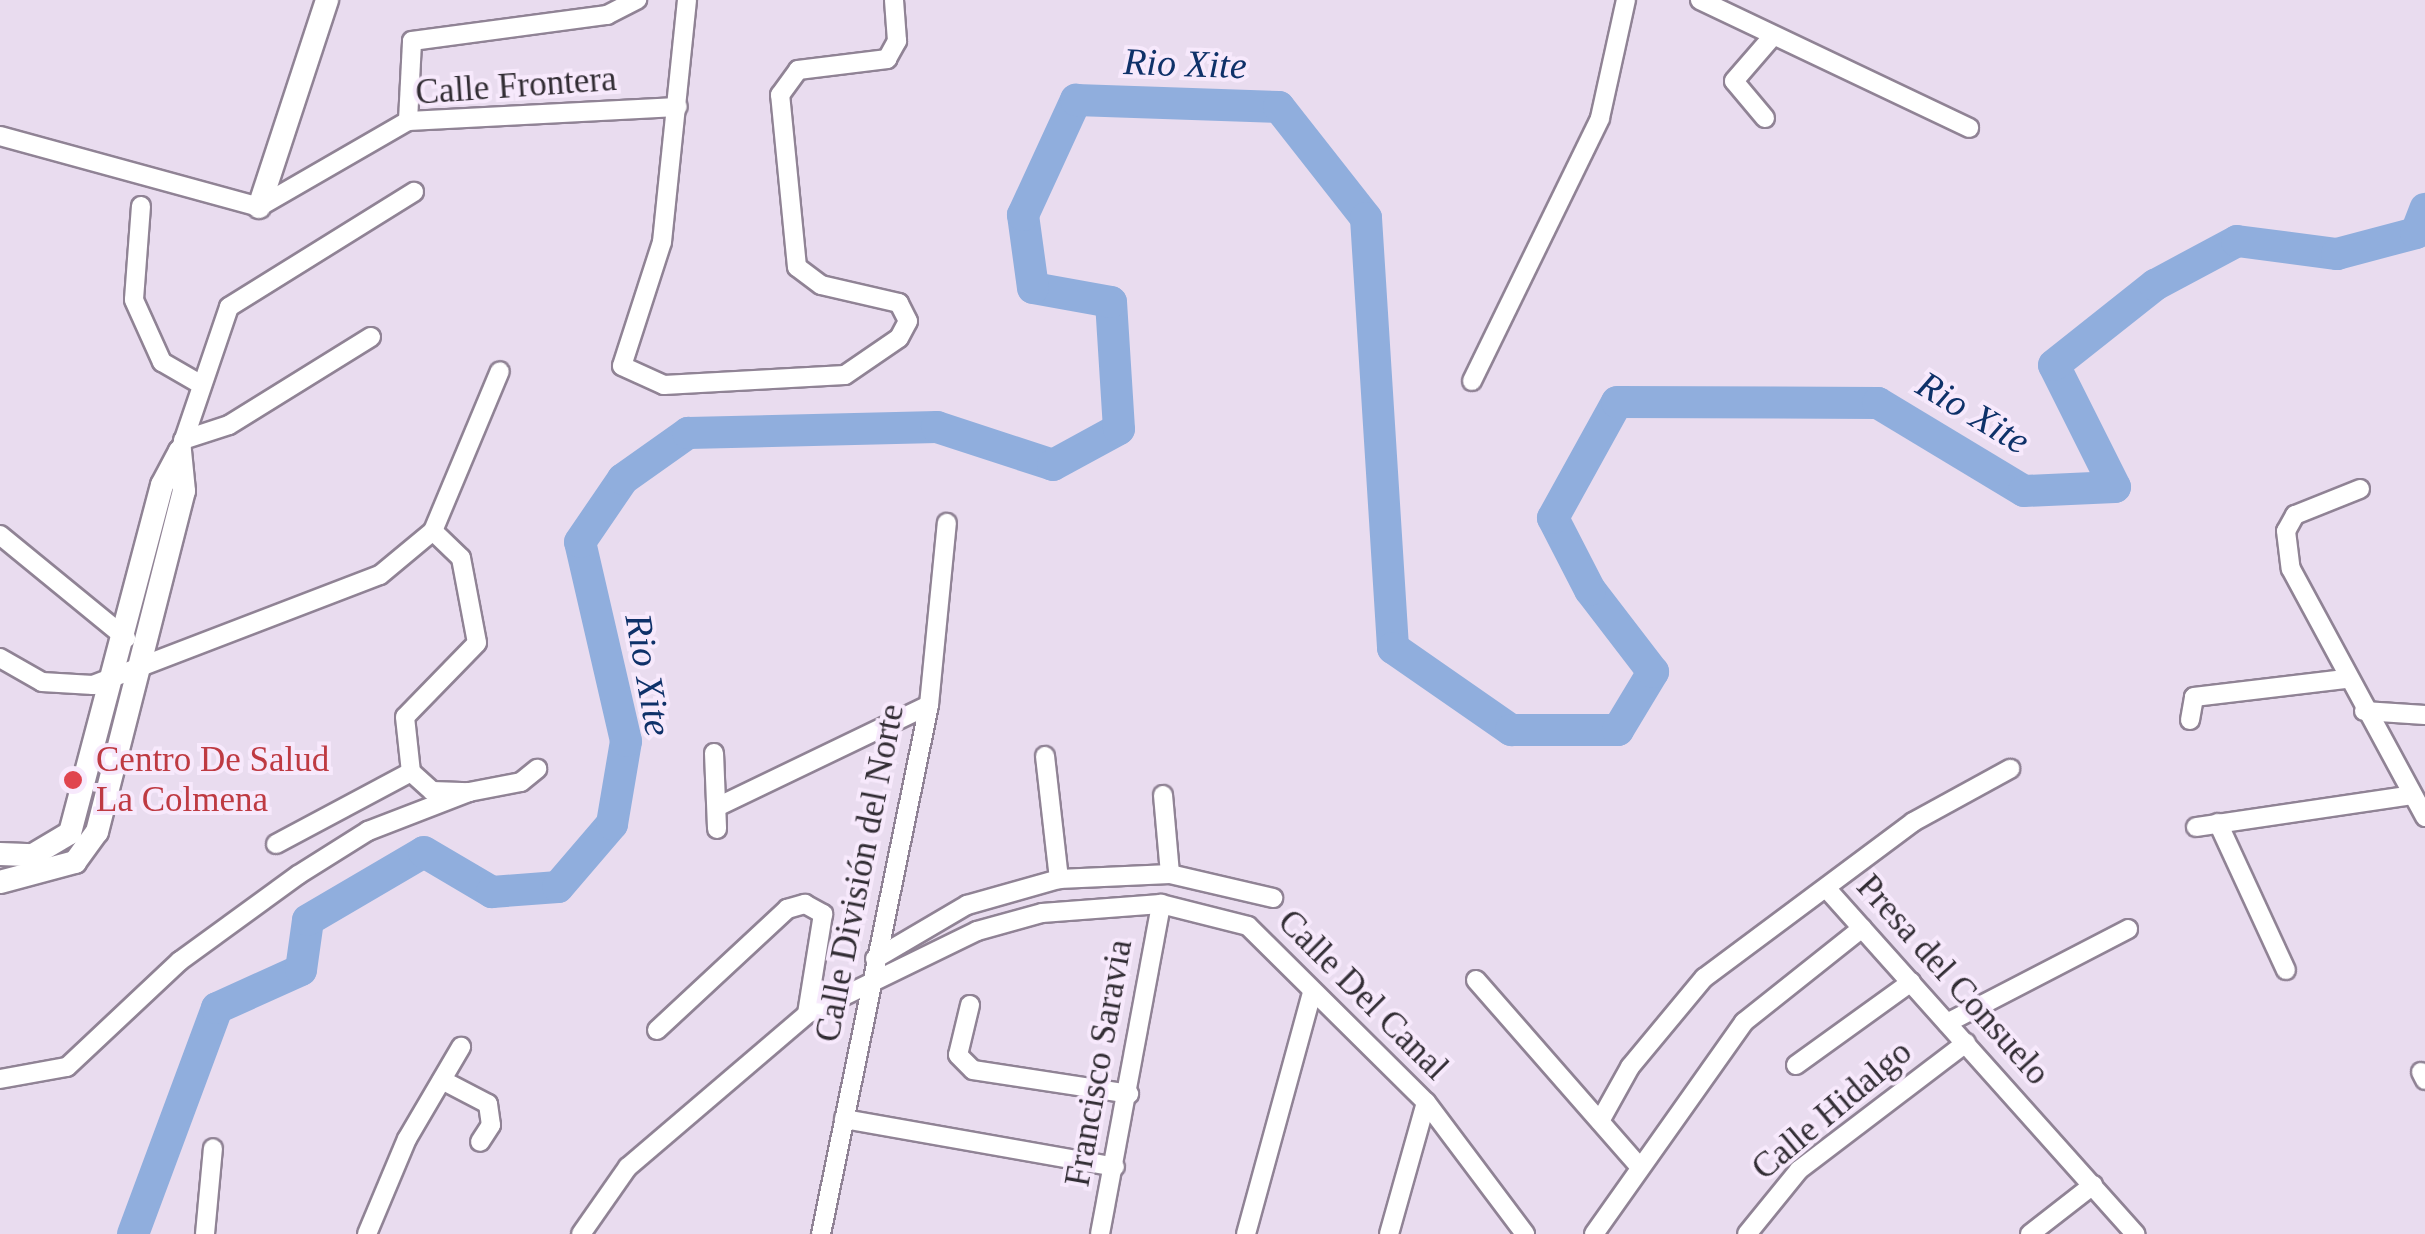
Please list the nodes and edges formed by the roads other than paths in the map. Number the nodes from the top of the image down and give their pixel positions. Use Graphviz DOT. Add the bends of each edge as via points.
graph roads {
  1 [pos="327,0"];
  2 [pos="637,0"];
  3 [pos="687,0"];
  4 [pos="894,0"];
  5 [pos="1626,0"];
  6 [pos="1700,0"];
  7 [pos="1774,36"];
  8 [pos="678,107"];
  9 [pos="1765,118"];
  10 [pos="408,121"];
  11 [pos="1968,128"];
  12 [pos="0,136"];
  13 [pos="414,192"];
  14 [pos="141,206"];
  15 [pos="259,207"];
  16 [pos="371,337"];
  17 [pos="500,371"];
  18 [pos="1472,382"];
  19 [pos="200,384"];
  20 [pos="181,446"];
  21 [pos="2360,490"];
  22 [pos="947,523"];
  23 [pos="433,531"];
  24 [pos="0,535"];
  25 [pos="126,638"];
  26 [pos="0,658"];
  27 [pos="140,668"];
  28 [pos="115,676"];
  29 [pos="2345,678"];
  30 [pos="929,705"];
  31 [pos="2364,711"];
  32 [pos="2425,715"];
  33 [pos="2190,720"];
  34 [pos="714,752"];
  35 [pos="1045,756"];
  36 [pos="537,769"];
  37 [pos="2010,769"];
  38 [pos="410,772"];
  39 [pos="469,792"];
  40 [pos="2412,794"];
  41 [pos="1163,796"];
  42 [pos="717,808"];
  43 [pos="2425,817"];
  44 [pos="2218,823"];
  45 [pos="2196,827"];
  46 [pos="717,829"];
  47 [pos="276,844"];
  48 [pos="0,854"];
  49 [pos="1170,874"];
  50 [pos="1059,879"];
  51 [pos="0,882"];
  52 [pos="1827,889"];
  53 [pos="1272,898"];
  54 [pos="1161,904"];
  55 [pos="1862,928"];
  56 [pos="2128,929"];
  57 [pos="875,959"];
  58 [pos="2286,970"];
  59 [pos="1476,980"];
  60 [pos="870,981"];
  61 [pos="1911,982"];
  62 [pos="1312,994"];
  63 [pos="970,1004"];
  64 [pos="807,1014"];
  65 [pos="1948,1023"];
  66 [pos="657,1030"];
  67 [pos="1966,1043"];
  68 [pos="461,1047"];
  69 [pos="1796,1065"];
  70 [pos="0,1080"];
  71 [pos="442,1080"];
  72 [pos="1129,1094"];
  73 [pos="1426,1102"];
  74 [pos="844,1119"];
  75 [pos="1600,1121"];
  76 [pos="480,1142"];
  77 [pos="212,1148"];
  78 [pos="1638,1165"];
  79 [pos="1115,1167"];
  80 [pos="2093,1185"];
  81 [pos="205,1234"];
  82 [pos="366,1234"];
  83 [pos="580,1234"];
  84 [pos="821,1234"];
  85 [pos="1100,1234"];
  86 [pos="1246,1234"];
  87 [pos="1389,1234"];
  88 [pos="1525,1234"];
  89 [pos="1594,1234"];
  90 [pos="1747,1234"];
  91 [pos="2030,1234"];
  92 [pos="2136,1234"];
  1 -- 15 [label="street"];
  2 -- 10 [label="street" via="607,15 412,41"];
  3 -- 8 [label="street"];
  4 -- 8 [label="street" via="897,41 887,59 798,70 780,95 798,267 820,285 899,303 908,321 873,363 845,375 664,385 625,373 622,356 662,242"];
  5 -- 18 [label="street" via="1600,118"];
  6 -- 7 [label="street"];
  7 -- 9 [label="street" via="1734,81"];
  7 -- 11 [label="street"];
  8 -- 10 [label="street, Calle Frontera"];
  10 -- 15 [label="street, Calle Frontera"];
  12 -- 15 [label="street"];
  13 -- 19 [label="street" via="251,289 219,324"];
  14 -- 19 [label="street" via="134,300 162,362"];
  16 -- 20 [label="street" via="228,425"];
  17 -- 23 [label="street"];
  19 -- 20 [label="street"];
  20 -- 25 [label="street" via="162,485"];
  20 -- 27 [label="street" via="184,491"];
  21 -- 29 [label="street" via="2296,515 2286,531 2291,570"];
  22 -- 30 [label="street, Calle División del Norte"];
  23 -- 27 [label="street" via="380,575"];
  23 -- 38 [label="street" via="461,558 477,643 405,717"];
  24 -- 25 [label="street"];
  25 -- 28 [label="street"];
  26 -- 28 [label="street" via="22,675 71,686"];
  27 -- 28 [label="street"];
  27 -- 51 [label="street" via="97,832 74,862"];
  28 -- 48 [label="street" via="70,833 34,855"];
  29 -- 31 [label="street"];
  29 -- 33 [label="street" via="2194,697"];
  30 -- 42 [label="street"];
  30 -- 57 [label="street, Calle División del Norte"];
  31 -- 32 [label="street"];
  31 -- 40 [label="street"];
  34 -- 42 [label="street"];
  35 -- 50 [label="street"];
  36 -- 39 [label="street" via="521,782"];
  37 -- 52 [label="street, Presa del Consuelo" via="1912,822"];
  38 -- 39 [label="street" via="432,791"];
  38 -- 47 [label="street"];
  39 -- 70 [label="street" via="368,831 298,874 180,961 68,1067"];
  40 -- 43 [label="street"];
  40 -- 44 [label="street"];
  41 -- 49 [label="street"];
  42 -- 46 [label="street"];
  44 -- 45 [label="street"];
  44 -- 58 [label="street"];
  49 -- 50 [label="street"];
  49 -- 53 [label="street"];
  50 -- 57 [label="street" via="966,905"];
  52 -- 55 [label="street, Presa del Consuelo"];
  52 -- 75 [label="street" via="1704,978 1630,1067"];
  54 -- 60 [label="street, Calle Del Canal" via="1042,914 977,931"];
  54 -- 62 [label="street, Calle Del Canal" via="1248,926"];
  54 -- 72 [label="street, Francisco Saravia"];
  55 -- 61 [label="street, Presa del Consuelo"];
  55 -- 78 [label="street" via="1744,1022"];
  56 -- 65 [label="street"];
  57 -- 60 [label="street, Calle División del Norte"];
  59 -- 75 [label="street"];
  60 -- 64 [label="street, Calle Del Canal"];
  60 -- 74 [label="street, Calle División del Norte"];
  61 -- 65 [label="street, Presa del Consuelo"];
  61 -- 69 [label="street"];
  62 -- 73 [label="street, Calle Del Canal"];
  62 -- 86 [label="street"];
  63 -- 72 [label="street" via="958,1055 973,1070"];
  64 -- 66 [label="street" via="822,914 806,904 787,909"];
  64 -- 83 [label="street, Calle Del Canal" via="628,1168"];
  65 -- 67 [label="street, Presa del Consuelo"];
  67 -- 80 [label="street, Presa del Consuelo"];
  67 -- 90 [label="street, Calle Hidalgo" via="1799,1170"];
  68 -- 71 [label="street"];
  71 -- 76 [label="street" via="488,1104"];
  71 -- 82 [label="street"];
  72 -- 79 [label="street, Francisco Saravia"];
  73 -- 87 [label="street"];
  73 -- 88 [label="street, Calle Del Canal"];
  74 -- 79 [label="street"];
  74 -- 84 [label="street, Calle División del Norte"];
  75 -- 78 [label="street"];
  77 -- 81 [label="street"];
  78 -- 89 [label="street"];
  79 -- 85 [label="street, Francisco Saravia"];
  80 -- 91 [label="street"];
  80 -- 92 [label="street, Presa del Consuelo"];
}
